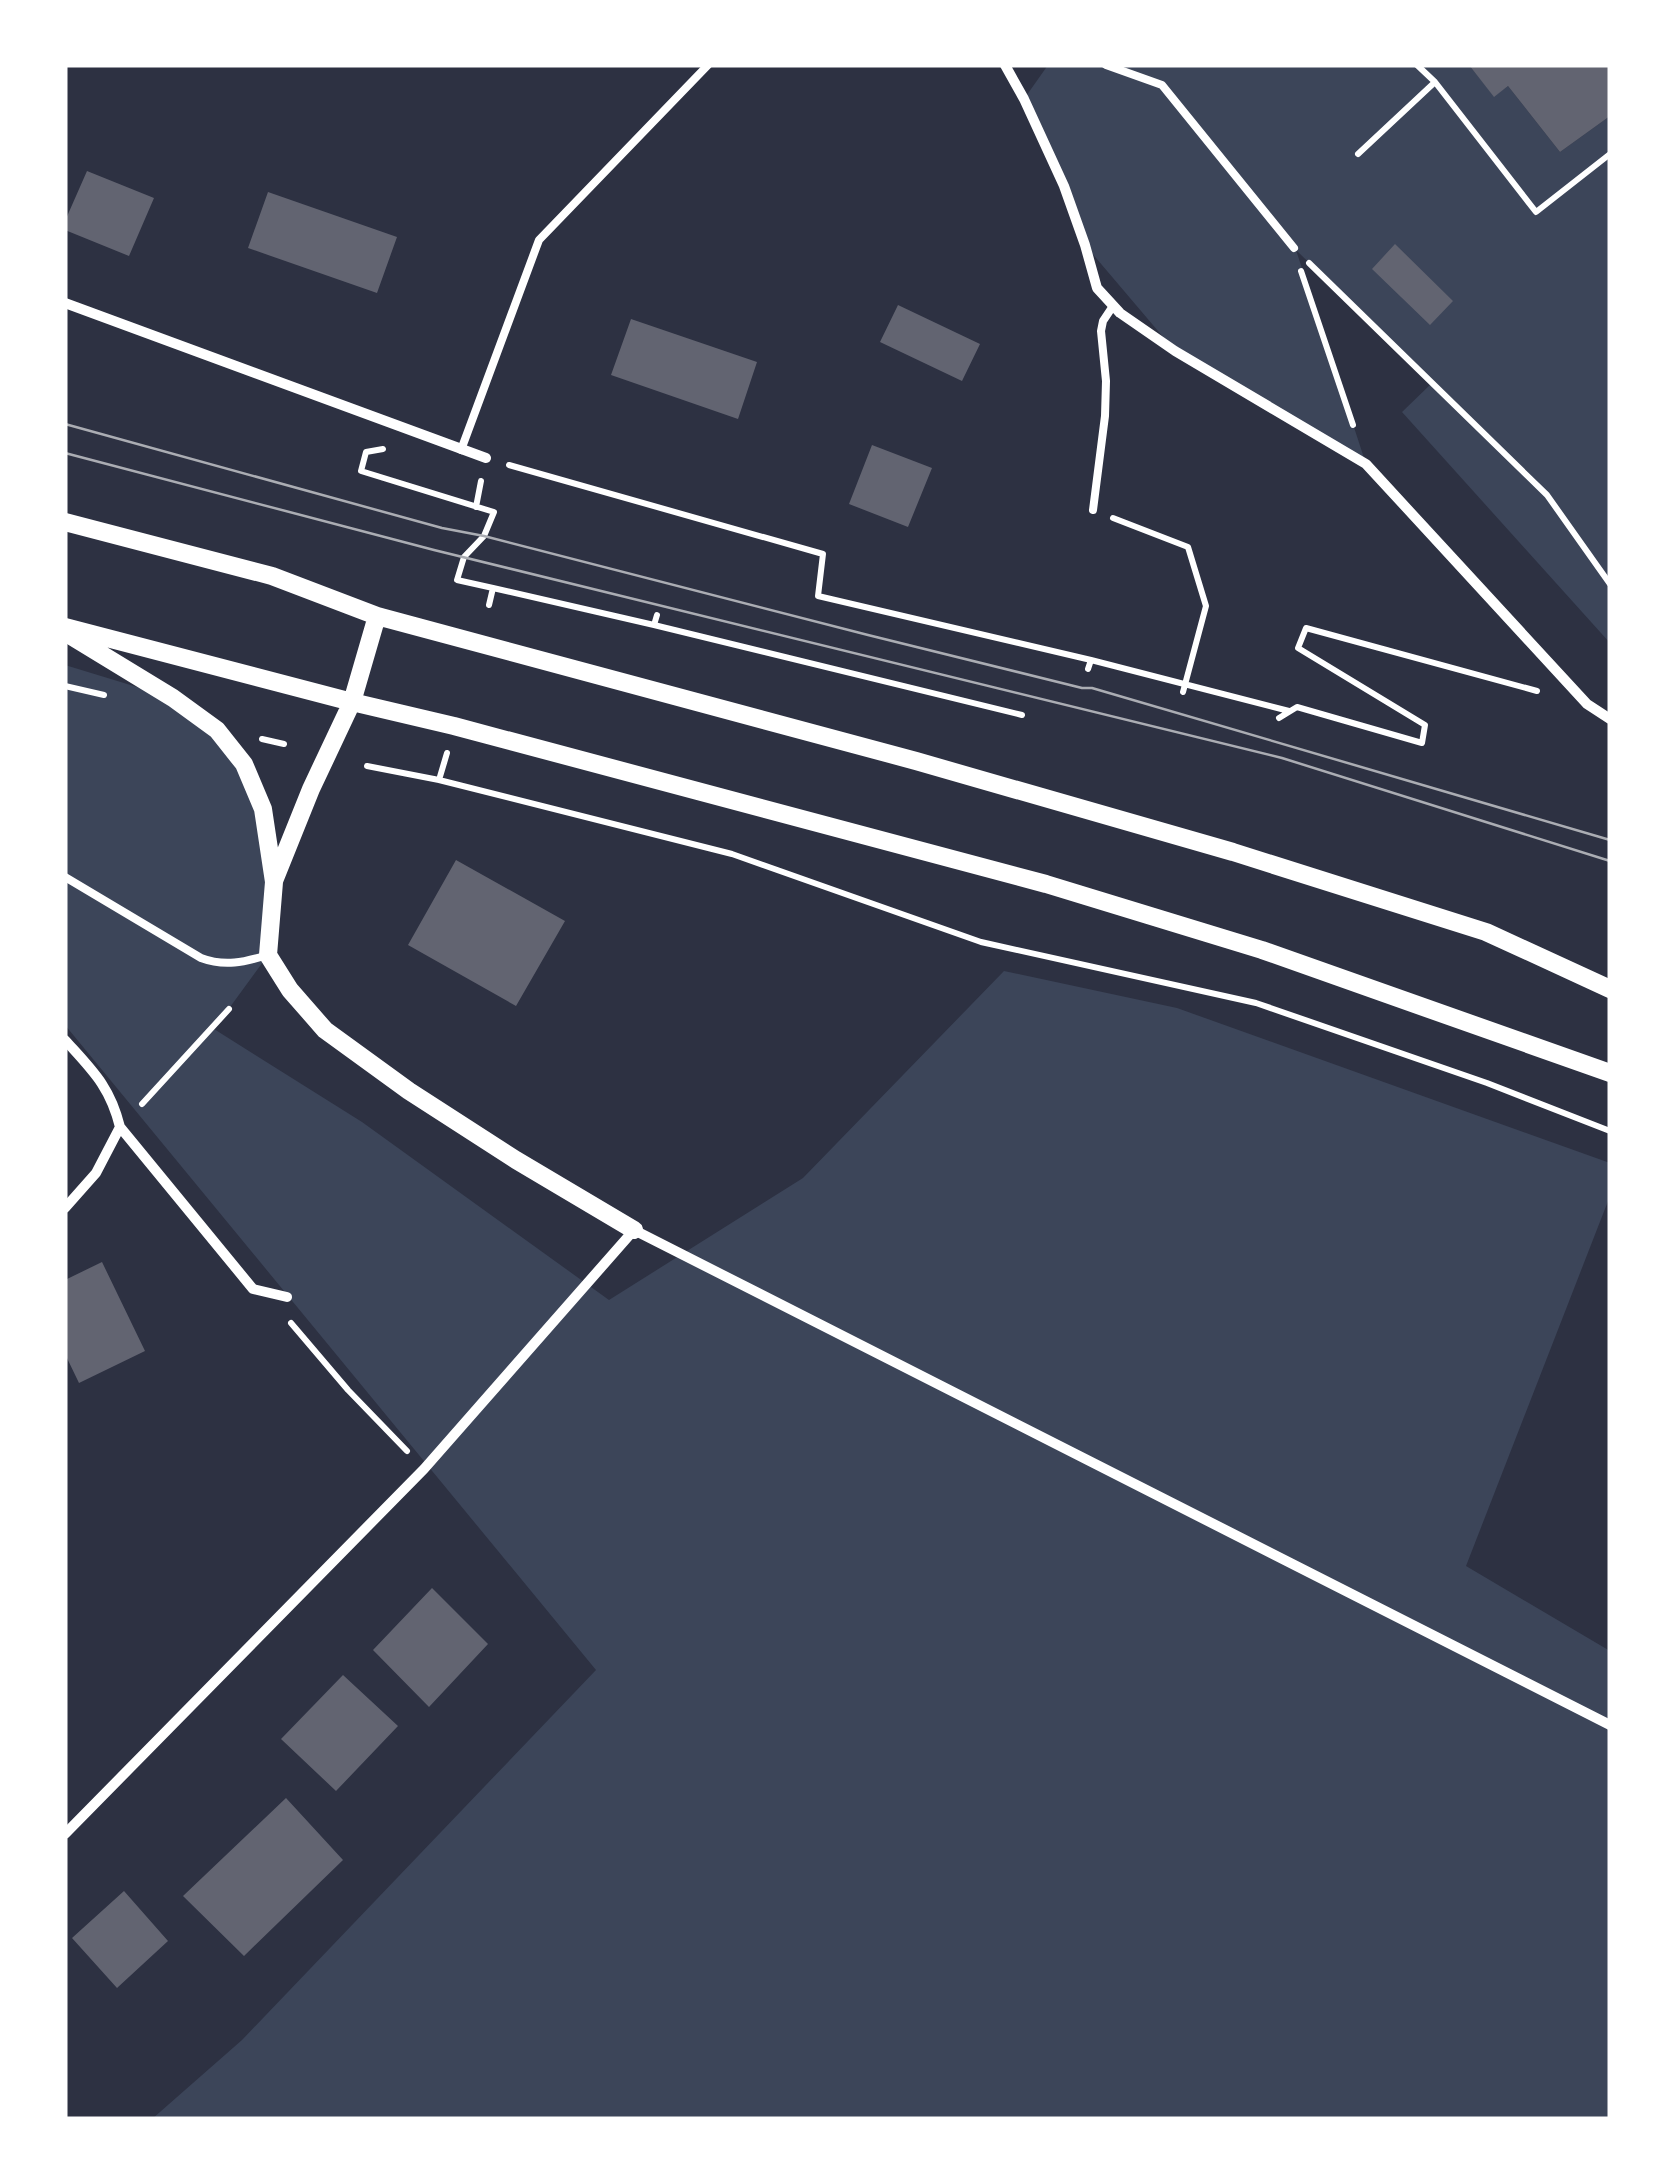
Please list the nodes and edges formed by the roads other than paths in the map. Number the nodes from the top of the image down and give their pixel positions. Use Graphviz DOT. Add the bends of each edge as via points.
graph roads {
  1 [pos="708,65"];
  2 [pos="1004,65"];
  3 [pos="1106,65"];
  4 [pos="1294,248"];
  5 [pos="65,303"];
  6 [pos="1113,306"];
  7 [pos="460,450"];
  8 [pos="486,458"];
  9 [pos="1093,510"];
  10 [pos="65,522"];
  11 [pos="377,616"];
  12 [pos="65,630"];
  13 [pos="352,702"];
  14 [pos="1610,720"];
  15 [pos="65,877"];
  16 [pos="274,882"];
  17 [pos="268,955"];
  18 [pos="1610,989"];
  19 [pos="65,1040"];
  20 [pos="1610,1072"];
  21 [pos="120,1126"];
  22 [pos="65,1208"];
  23 [pos="634,1230"];
  24 [pos="287,1298"];
  25 [pos="1610,1726"];
  26 [pos="65,1834"];
  1 -- 7 [label="lane" via="539,240"];
  2 -- 6 [label="street" via="1064,186 1096,288"];
  3 -- 4 [label="lane" via="1162,85"];
  5 -- 7 [label="street"];
  6 -- 9 [label="lane" via="1100,330 1105,416"];
  6 -- 14 [label="street" via="1175,351 1366,464 1586,704"];
  7 -- 8 [label="street"];
  10 -- 11 [label="street" via="272,576"];
  11 -- 13 [label="street"];
  11 -- 18 [label="street" via="1233,852 1486,932"];
  12 -- 13 [label="street"];
  12 -- 16 [label="street" via="217,730 244,764 263,810"];
  13 -- 16 [label="street"];
  13 -- 20 [label="street" via="1064,890 1262,950"];
  15 -- 17 [label="lane" via="200,958 238,964"];
  16 -- 17 [label="street"];
  17 -- 23 [label="street" via="325,1030 424,1101"];
  19 -- 21 [label="street" via="114,1100"];
  21 -- 22 [label="street" via="96,1173"];
  21 -- 24 [label="street" via="253,1289"];
  23 -- 25 [label="street"];
  23 -- 26 [label="street" via="424,1469"];
}
